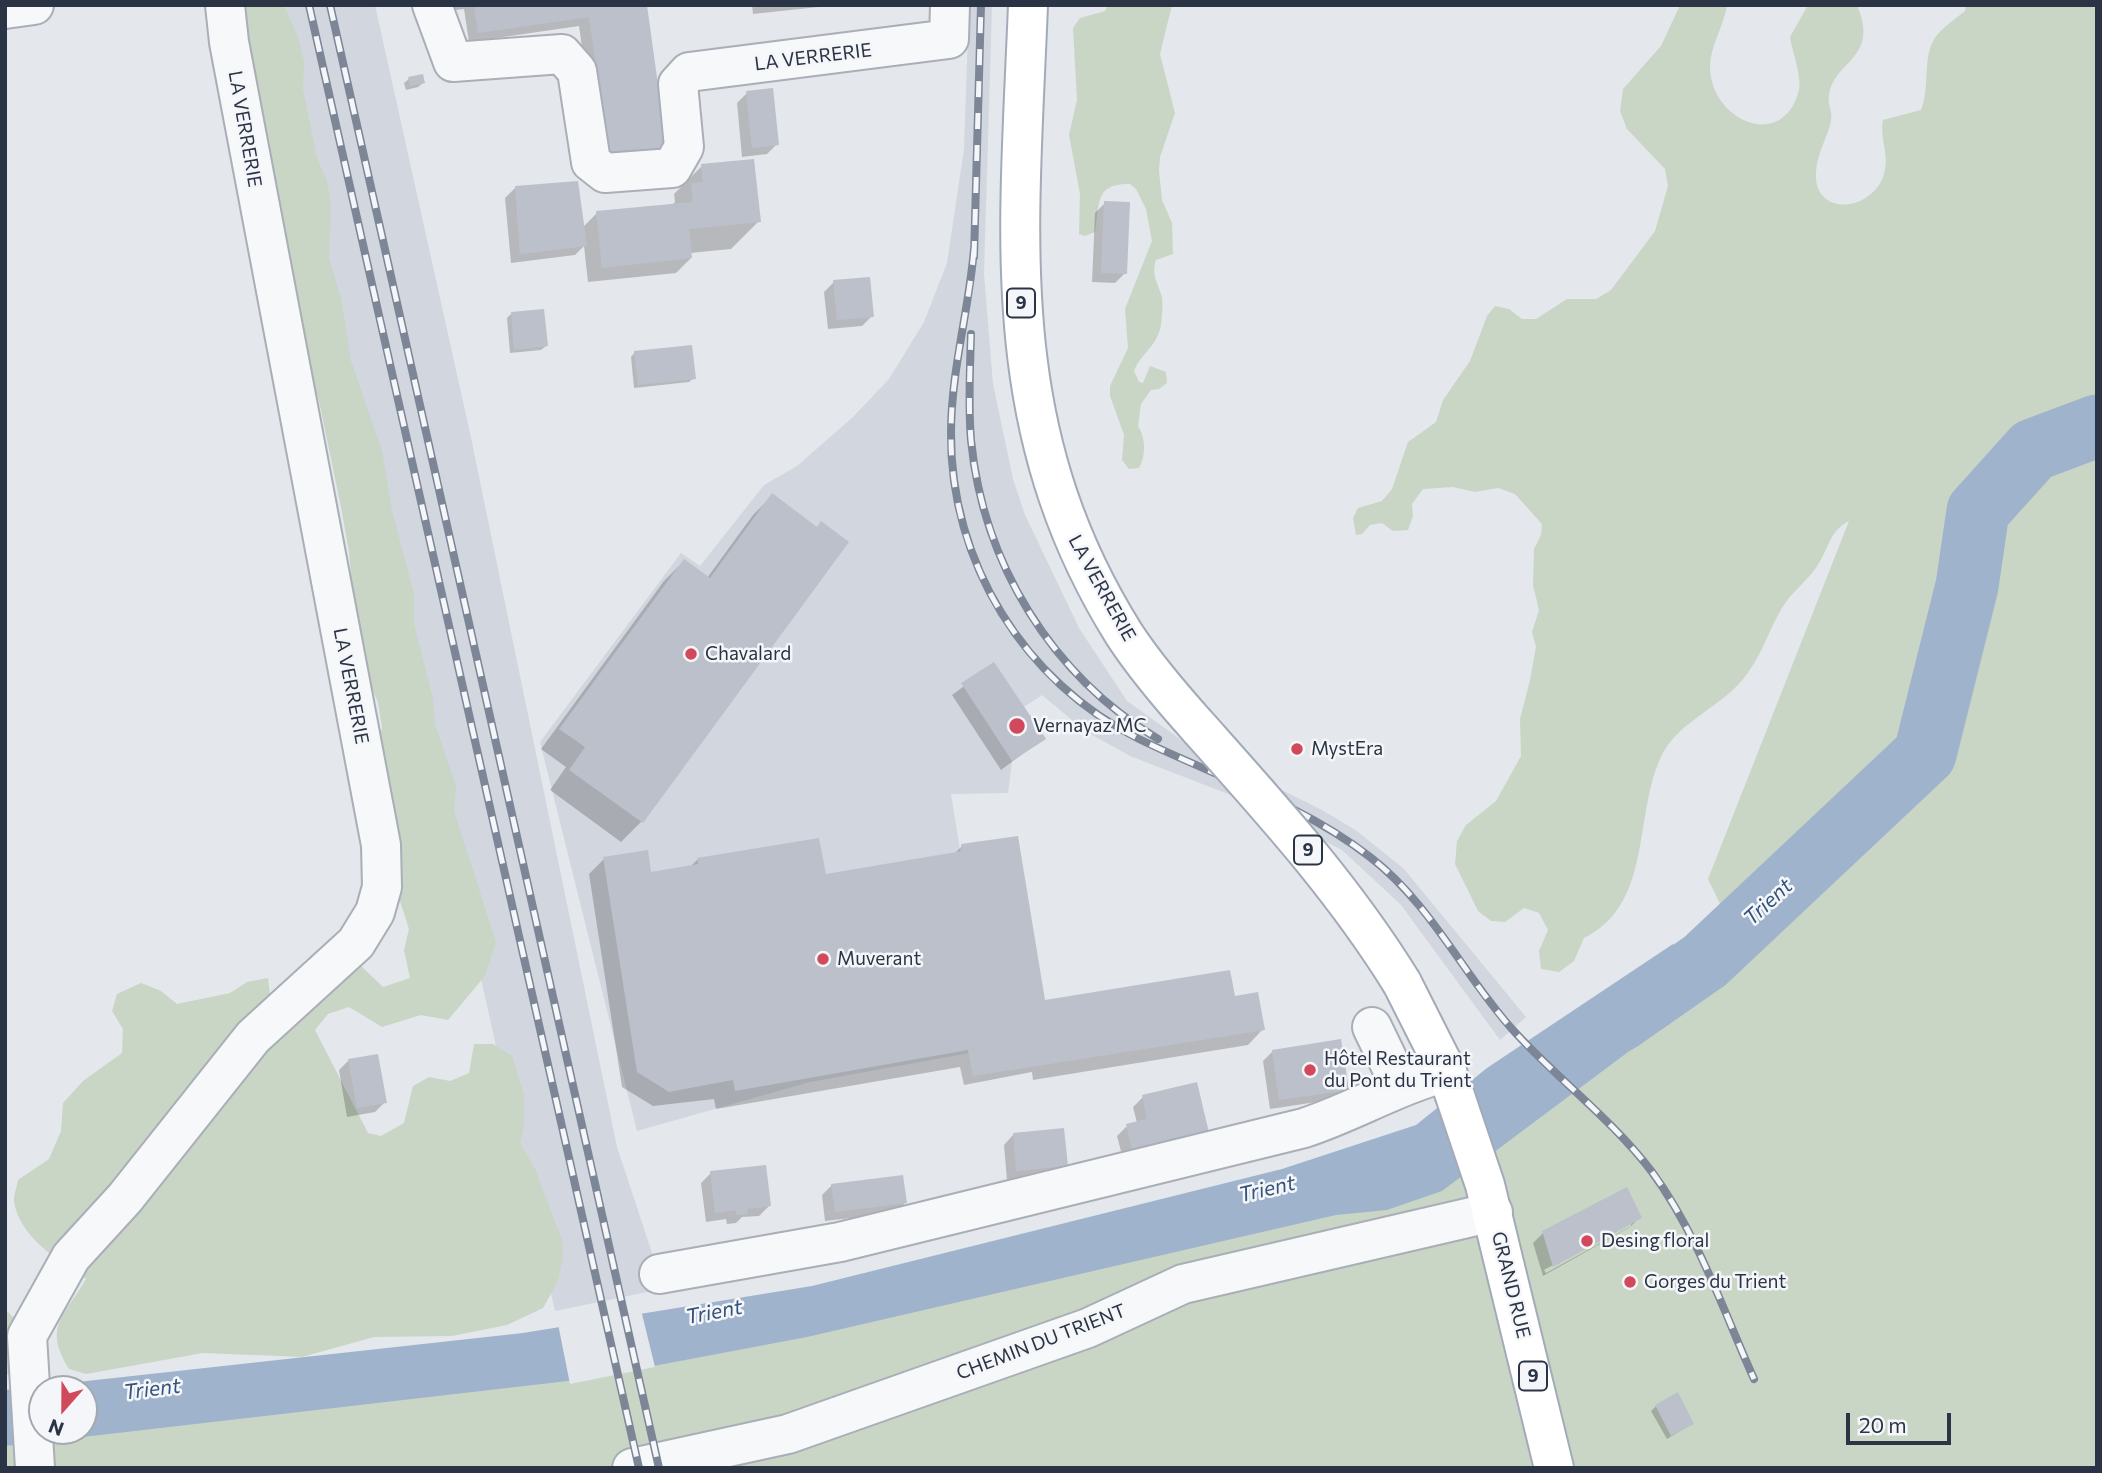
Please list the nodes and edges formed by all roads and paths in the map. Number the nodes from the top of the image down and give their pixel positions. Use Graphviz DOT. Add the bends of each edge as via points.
graph roads {
  1 [pos="34,5"];
  2 [pos="225,5"];
  3 [pos="432,5"];
  4 [pos="1028,5"];
  5 [pos="5,9"];
  6 [pos="949,22"];
  7 [pos="1372,1027"];
  8 [pos="1451,1083"];
  9 [pos="1401,1087"];
  10 [pos="1489,1198"];
  11 [pos="659,1274"];
  12 [pos="36,1468"];
  13 [pos="632,1468"];
  14 [pos="1554,1468"];
  1 -- 5 [label="street"];
  2 -- 12 [label="street, LA VERRERIE" via="384,873 375,912 356,943 253,1037 125,1198 71,1257 27,1336"];
  3 -- 6 [label="street, LA VERRERIE" via="453,62 562,54 577,71 591,162 605,173 672,168 684,147 678,84 689,72"];
  4 -- 8 [label="main road, LA VERRERIE / 9, bridge" via="1020,268 1028,375 1038,432 1070,530 1108,608 1151,672 1323,867 1369,930 1402,983"];
  7 -- 9 [label="street"];
  8 -- 9 [label="street"];
  8 -- 10 [label="main road, 9"];
  9 -- 11 [label="street" via="1304,1128 841,1242"];
  10 -- 13 [label="street, CHEMIN DU TRIENT" via="1183,1284 1088,1328 788,1434"];
  10 -- 14 [label="main road, GRAND RUE / 9"];
}
